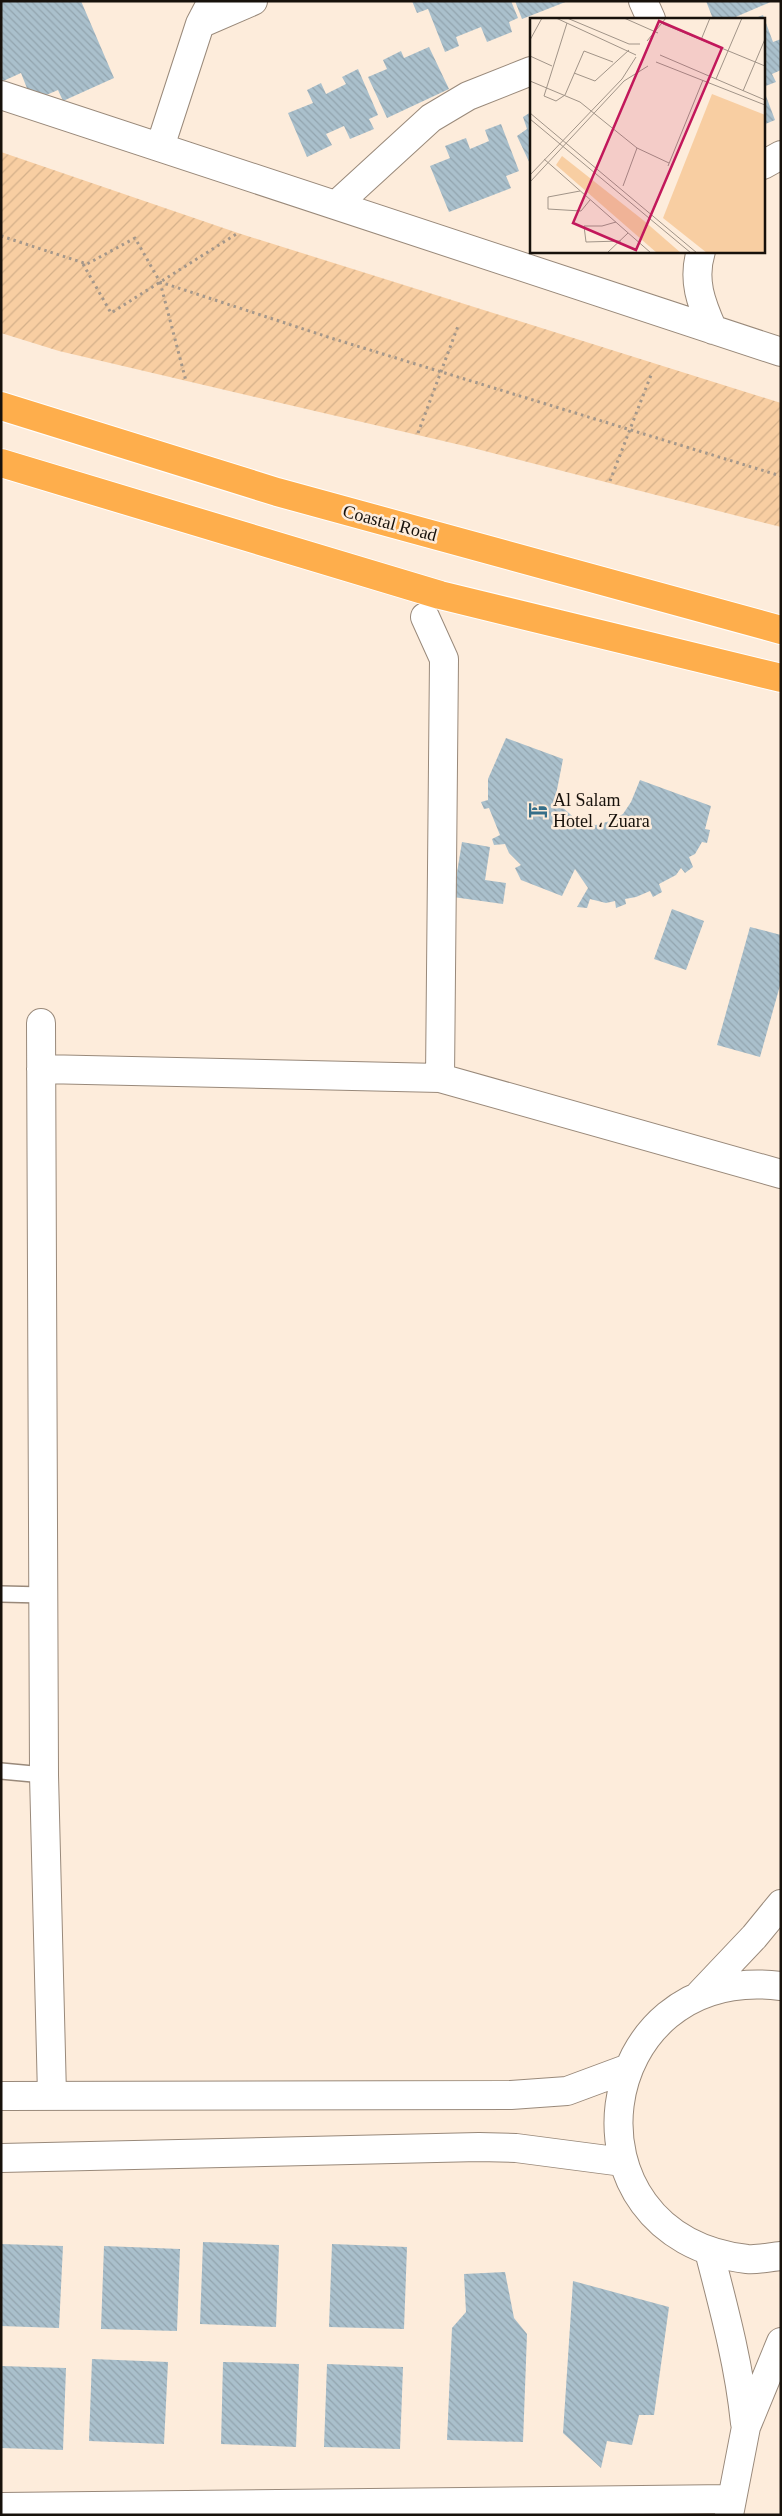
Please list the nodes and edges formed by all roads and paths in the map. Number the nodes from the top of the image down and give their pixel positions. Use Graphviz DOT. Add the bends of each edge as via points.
graph roads {
  1 [pos="253,1"];
  2 [pos="643,1"];
  3 [pos="206,13"];
  4 [pos="651,18"];
  5 [pos="530,71"];
  6 [pos="1,96"];
  7 [pos="160,146"];
  8 [pos="781,155"];
  9 [pos="764,164"];
  10 [pos="336,205"];
  11 [pos="238,233"];
  12 [pos="1,236"];
  13 [pos="701,252"];
  14 [pos="83,263"];
  15 [pos="160,282"];
  16 [pos="458,326"];
  17 [pos="712,330"];
  18 [pos="781,352"];
  19 [pos="441,371"];
  20 [pos="651,375"];
  21 [pos="186,381"];
  22 [pos="1,406"];
  23 [pos="630,429"];
  24 [pos="418,433"];
  25 [pos="1,462"];
  26 [pos="781,476"];
  27 [pos="610,481"];
  28 [pos="426,617"];
  29 [pos="781,630"];
  30 [pos="781,678"];
  31 [pos="41,1023"];
  32 [pos="42,1069"];
  33 [pos="440,1078"];
  34 [pos="781,1174"];
  35 [pos="1,1594"];
  36 [pos="43,1595"];
  37 [pos="1,1771"];
  38 [pos="44,1775"];
  39 [pos="781,1904"];
  40 [pos="781,1986"];
  41 [pos="698,1996"];
  42 [pos="629,2068"];
  43 [pos="52,2095"];
  44 [pos="1,2096"];
  45 [pos="1,2158"];
  46 [pos="623,2162"];
  47 [pos="709,2251"];
  48 [pos="781,2256"];
  49 [pos="781,2342"];
  50 [pos="760,2391"];
  51 [pos="1,2507"];
  52 [pos="729,2507"];
  53 [pos="260,2509"];
  1 -- 3 [label="street"];
  2 -- 4 [label="street"];
  3 -- 7 [label="street"];
  5 -- 10 [label="street" via="468,96 431,118"];
  6 -- 7 [label="street"];
  7 -- 10 [label="street"];
  8 -- 9 [label="street"];
  10 -- 17 [label="street"];
  11 -- 15 [label="path"];
  12 -- 14 [label="path"];
  13 -- 17 [label="street" via="696,280 701,304"];
  14 -- 15 [label="path" via="87,264 135,238"];
  14 -- 15 [label="path" via="110,313"];
  15 -- 19 [label="path"];
  15 -- 21 [label="path"];
  16 -- 19 [label="path"];
  17 -- 18 [label="street"];
  19 -- 23 [label="path"];
  19 -- 24 [label="path"];
  20 -- 23 [label="path"];
  22 -- 29 [label="highway, Coastal Road" via="277,492"];
  23 -- 26 [label="path"];
  23 -- 27 [label="path"];
  25 -- 30 [label="highway" via="440,595"];
  28 -- 33 [label="street" via="444,659"];
  31 -- 32 [label="street"];
  32 -- 33 [label="street"];
  32 -- 36 [label="street"];
  33 -- 34 [label="street"];
  35 -- 36 [label="lane"];
  36 -- 38 [label="street"];
  37 -- 38 [label="lane"];
  38 -- 43 [label="street"];
  39 -- 41 [label="street"];
  40 -- 41 [label="street" via="757,1983 727,1986"];
  41 -- 42 [label="street" via="656,2026 640,2045"];
  42 -- 43 [label="street" via="567,2090 512,2096"];
  42 -- 46 [label="street" via="621,2090 618,2114"];
  43 -- 44 [label="street"];
  45 -- 46 [label="street" via="479,2147 516,2148"];
  46 -- 47 [label="street" via="633,2186 665,2226"];
  47 -- 48 [label="street" via="749,2259"];
  47 -- 50 [label="street" via="726,2314"];
  49 -- 50 [label="street"];
  50 -- 52 [label="street" via="746,2428"];
  51 -- 53 [label="street"];
  52 -- 53 [label="street"];
}
